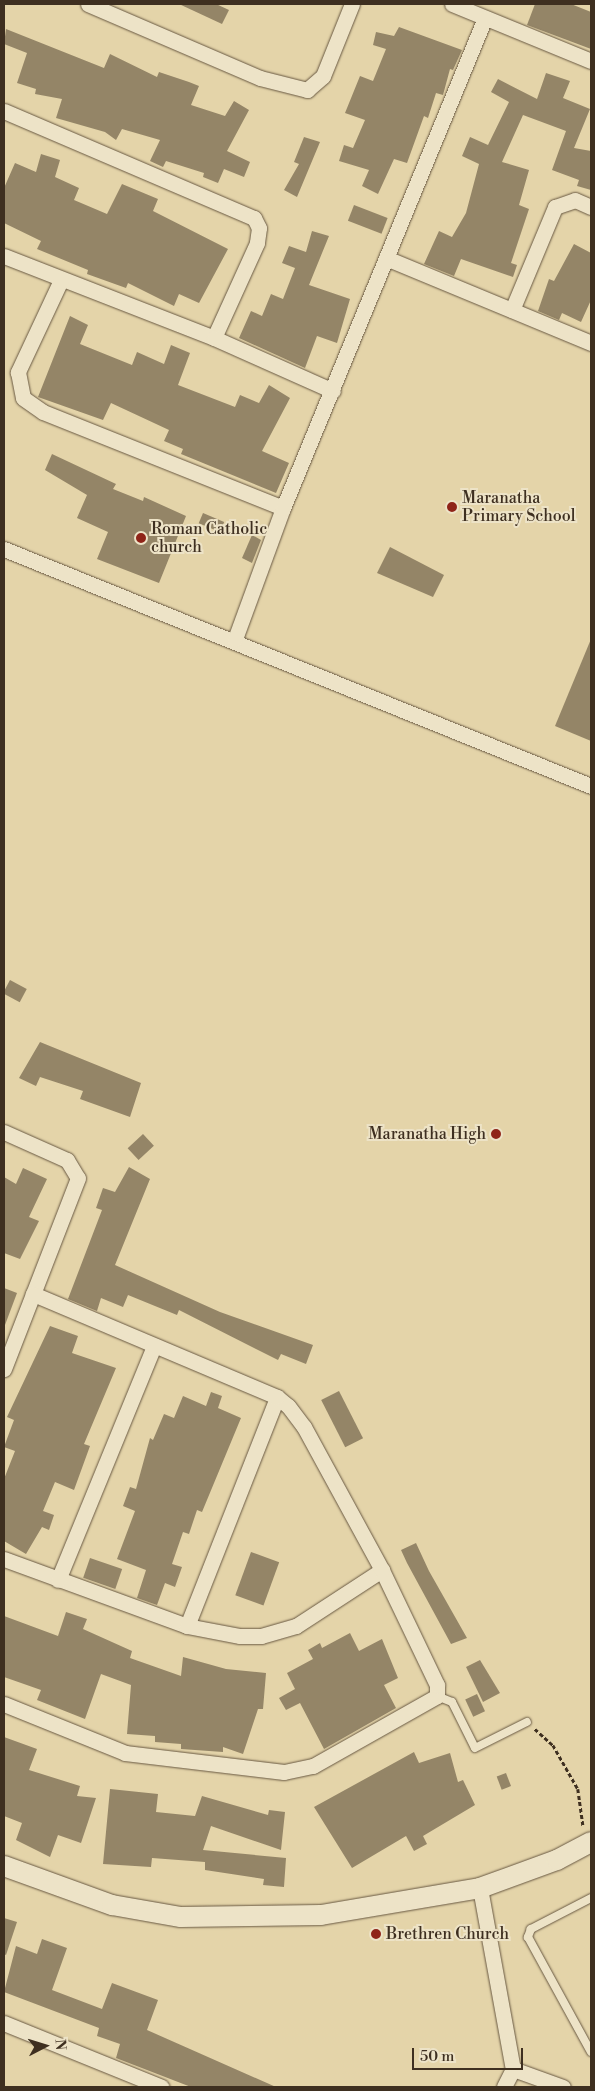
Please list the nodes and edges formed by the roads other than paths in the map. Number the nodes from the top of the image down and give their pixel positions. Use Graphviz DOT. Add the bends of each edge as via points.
graph roads {
  1 [pos="88,4"];
  2 [pos="352,4"];
  3 [pos="452,4"];
  4 [pos="485,18"];
  5 [pos="591,61"];
  6 [pos="4,112"];
  7 [pos="591,207"];
  8 [pos="4,256"];
  9 [pos="386,258"];
  10 [pos="61,280"];
  11 [pos="512,310"];
  12 [pos="214,338"];
  13 [pos="591,343"];
  14 [pos="333,391"];
  15 [pos="283,508"];
  16 [pos="4,549"];
  17 [pos="235,639"];
  18 [pos="591,786"];
  19 [pos="4,1132"];
  20 [pos="33,1294"];
  21 [pos="154,1346"];
  22 [pos="4,1369"];
  23 [pos="277,1397"];
  24 [pos="4,1558"];
  25 [pos="382,1570"];
  26 [pos="58,1580"];
  27 [pos="187,1626"];
  28 [pos="437,1696"];
  29 [pos="4,1704"];
  30 [pos="527,1722"];
  31 [pos="588,1843"];
  32 [pos="4,1866"];
  33 [pos="480,1888"];
  34 [pos="591,1898"];
  35 [pos="4,2023"];
  36 [pos="591,2052"];
  37 [pos="514,2069"];
  38 [pos="162,2087"];
  39 [pos="504,2087"];
  40 [pos="563,2087"];
  1 -- 2 [label="street" via="260,78 306,90 323,76"];
  3 -- 4 [label="street"];
  4 -- 5 [label="street"];
  4 -- 9 [label="street"];
  6 -- 12 [label="street" via="254,218 259,228 257,242"];
  7 -- 11 [label="street" via="574,200 555,207"];
  8 -- 10 [label="street"];
  9 -- 11 [label="street"];
  9 -- 14 [label="street"];
  10 -- 12 [label="street"];
  10 -- 15 [label="street" via="18,372 23,398 43,412"];
  11 -- 13 [label="street"];
  12 -- 14 [label="street"];
  14 -- 15 [label="street"];
  15 -- 17 [label="street"];
  16 -- 17 [label="street"];
  17 -- 18 [label="street"];
  19 -- 20 [label="street" via="67,1160 78,1178"];
  20 -- 21 [label="street"];
  20 -- 22 [label="street"];
  21 -- 23 [label="street"];
  21 -- 26 [label="street"];
  23 -- 25 [label="street" via="304,1427"];
  23 -- 27 [label="street"];
  24 -- 26 [label="street"];
  25 -- 27 [label="street" via="279,1632 240,1636"];
  25 -- 28 [label="street" via="438,1685"];
  26 -- 27 [label="street"];
  28 -- 29 [label="street" via="313,1766 284,1772 125,1753"];
  28 -- 30 [label="lane" via="452,1702 475,1748"];
  31 -- 33 [label="street"];
  32 -- 33 [label="street" via="112,1905 181,1917 320,1916"];
  33 -- 37 [label="street"];
  34 -- 36 [label="lane" via="531,1929 528,1937"];
  35 -- 38 [label="street"];
  37 -- 39 [label="street"];
  37 -- 40 [label="street"];
}
